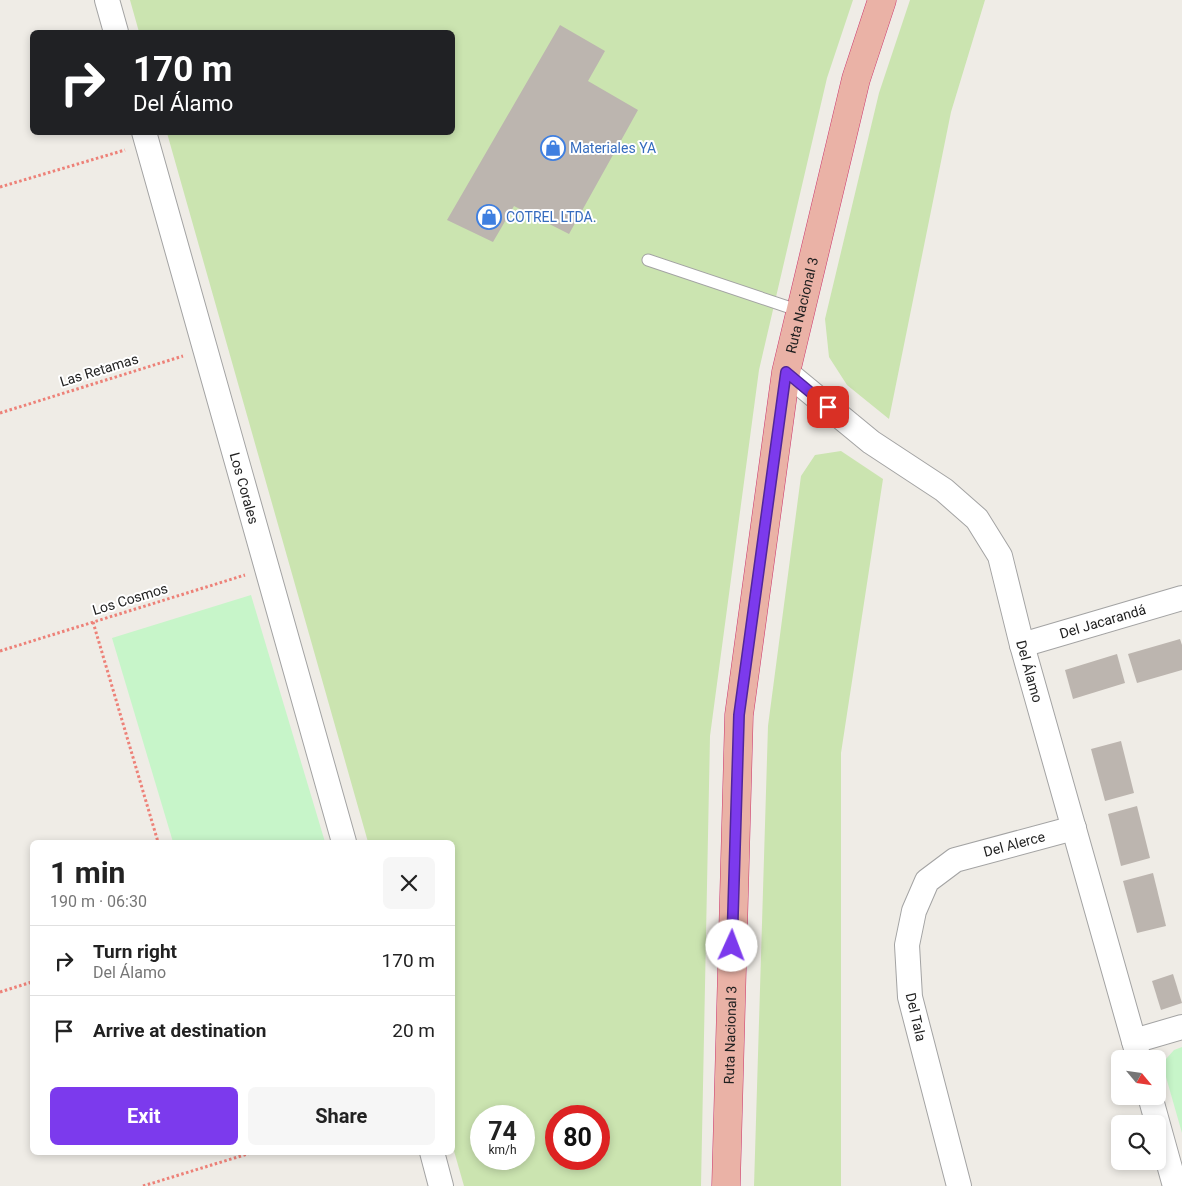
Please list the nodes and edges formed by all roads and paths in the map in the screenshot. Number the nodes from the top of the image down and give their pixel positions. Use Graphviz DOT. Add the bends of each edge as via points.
graph roads {
  1 [pos="107,0"];
  2 [pos="882,0"];
  3 [pos="115,30"];
  4 [pos="146,138"];
  5 [pos="0,187"];
  6 [pos="648,260"];
  7 [pos="801,311"];
  8 [pos="205,350"];
  9 [pos="786,372"];
  10 [pos="0,413"];
  11 [pos="267,568"];
  12 [pos="1182,598"];
  13 [pos="94,622"];
  14 [pos="1022,646"];
  15 [pos="0,651"];
  16 [pos="1074,828"];
  17 [pos="157,840"];
  18 [pos="343,840"];
  19 [pos="954,860"];
  20 [pos="30,983"];
  21 [pos="0,992"];
  22 [pos="1182,1027"];
  23 [pos="1137,1050"];
  24 [pos="1152,1105"];
  25 [pos="244,1155"];
  26 [pos="433,1155"];
  27 [pos="143,1186"];
  28 [pos="441,1186"];
  29 [pos="726,1186"];
  30 [pos="959,1186"];
  31 [pos="1175,1186"];
  1 -- 3 [label="street"];
  2 -- 7 [label="highway, Ruta Nacional 3" via="856,79"];
  4 -- 5 [label="path"];
  4 -- 8 [label="street, Los Corales"];
  6 -- 7 [label="lane"];
  7 -- 9 [label="highway, Ruta Nacional 3"];
  8 -- 10 [label="path, Las Retamas"];
  8 -- 11 [label="street, Los Corales"];
  9 -- 14 [label="street, Del Álamo" via="871,442 944,490 977,519 1000,556"];
  9 -- 29 [label="highway, Ruta Nacional 3" via="739,715"];
  11 -- 13 [label="path, Los Cosmos"];
  11 -- 18 [label="street, Los Corales"];
  12 -- 14 [label="street, Del Jacarandá"];
  13 -- 15 [label="path, Los Cosmos"];
  13 -- 17 [label="path"];
  14 -- 16 [label="street, Del Álamo"];
  16 -- 19 [label="street, Del Alerce"];
  16 -- 23 [label="street, Del Álamo"];
  19 -- 30 [label="street, Del Tala" via="927,881 914,911 907,945 910,997"];
  20 -- 21 [label="path"];
  22 -- 23 [label="street"];
  24 -- 31 [label="street"];
  25 -- 27 [label="path"];
  26 -- 28 [label="street"];
}
